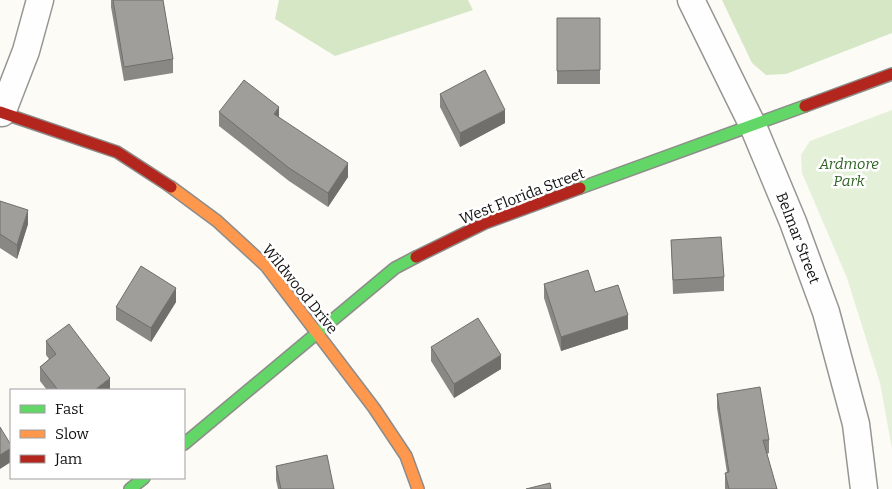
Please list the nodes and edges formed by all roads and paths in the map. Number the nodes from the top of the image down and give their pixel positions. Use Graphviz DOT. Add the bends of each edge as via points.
graph roads {
  1 [pos="40,0"];
  2 [pos="691,0"];
  3 [pos="892,74"];
  4 [pos="1,113"];
  5 [pos="754,126"];
  6 [pos="318,333"];
  7 [pos="185,443"];
  8 [pos="143,479"];
  9 [pos="130,489"];
  10 [pos="418,489"];
  11 [pos="864,489"];
  1 -- 4 [label="street" via="26,51"];
  2 -- 5 [label="street, Belmar Street"];
  3 -- 5 [label="street, West Florida Street"];
  4 -- 6 [label="street, Wildwood Drive" via="117,152 166,183 217,221 266,266"];
  5 -- 6 [label="street, West Florida Street" via="485,223 395,268"];
  5 -- 11 [label="street, Belmar Street" via="826,312 856,424"];
  6 -- 7 [label="street, West Florida Street"];
  6 -- 10 [label="street, Wildwood Drive" via="406,456"];
  8 -- 9 [label="street"];
}
